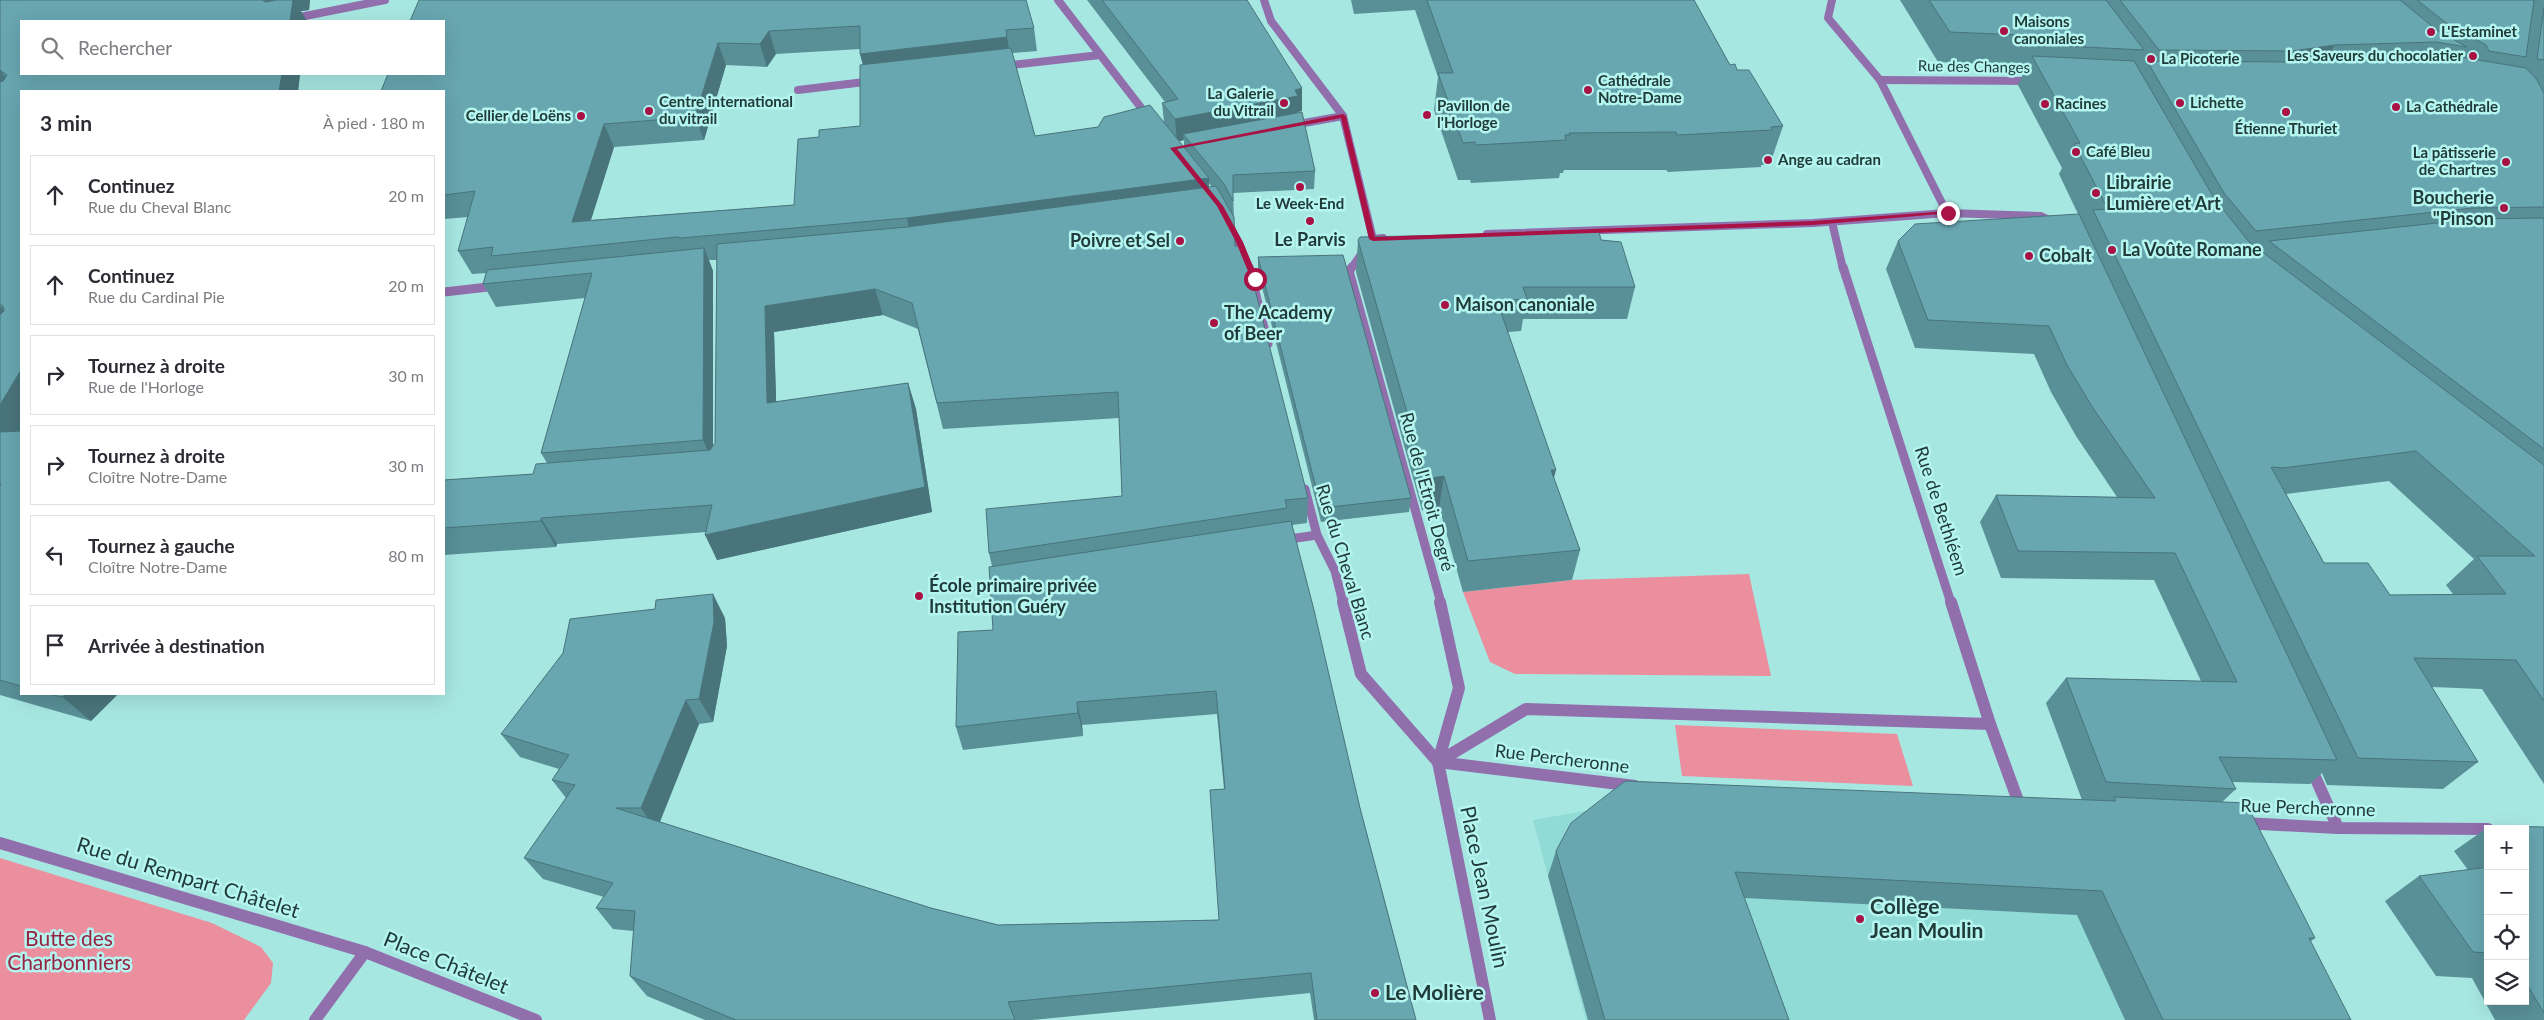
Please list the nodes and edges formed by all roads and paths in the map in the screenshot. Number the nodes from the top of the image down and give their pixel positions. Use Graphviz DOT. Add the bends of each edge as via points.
graph roads {
  1 [pos="385,0"];
  2 [pos="1058,0"];
  3 [pos="1264,0"];
  4 [pos="1832,0"];
  5 [pos="284,20"];
  6 [pos="1100,55"];
  7 [pos="992,68"];
  8 [pos="885,80"];
  9 [pos="1880,80"];
  10 [pos="2044,81"];
  11 [pos="798,90"];
  12 [pos="1343,116"];
  13 [pos="1287,126"];
  14 [pos="1157,128"];
  15 [pos="1224,213"];
  16 [pos="1948,213"];
  17 [pos="1832,222"];
  18 [pos="2056,223"];
  19 [pos="1482,234"];
  20 [pos="1392,238"];
  21 [pos="1373,239"];
  22 [pos="503,286"];
  23 [pos="445,292"];
  24 [pos="1271,356"];
  25 [pos="1302,478"];
  26 [pos="1317,535"];
  27 [pos="1268,542"];
  28 [pos="1990,724"];
  29 [pos="2306,756"];
  30 [pos="1438,762"];
  31 [pos="1643,787"];
  32 [pos="2021,810"];
  33 [pos="2232,822"];
  34 [pos="2338,828"];
  35 [pos="2484,829"];
  36 [pos="0,842"];
  37 [pos="365,952"];
  38 [pos="315,1020"];
  39 [pos="536,1020"];
  40 [pos="1490,1020"];
  1 -- 5 [label="street"];
  2 -- 6 [label="street"];
  3 -- 12 [label="street" via="1271,21"];
  4 -- 9 [label="street" via="1828,18"];
  6 -- 7 [label="street"];
  6 -- 14 [label="street"];
  8 -- 11 [label="street"];
  9 -- 10 [label="street, Rue des Changes"];
  9 -- 16 [label="street"];
  12 -- 13 [label="street"];
  12 -- 21 [label="street"];
  15 -- 24 [label="street" via="1255,279"];
  16 -- 17 [label="street"];
  16 -- 18 [label="street" via="2041,216"];
  17 -- 19 [label="street"];
  17 -- 28 [label="street, Rue de Bethléem" via="1838,255"];
  20 -- 21 [label="street"];
  21 -- 30 [label="street, Rue de l'Etroit Degré" via="1349,270 1439,596 1459,688"];
  22 -- 23 [label="street"];
  25 -- 26 [label="street, Rue du Cheval Blanc"];
  26 -- 27 [label="street"];
  26 -- 30 [label="street, Rue du Cheval Blanc" via="1335,571 1361,674"];
  28 -- 30 [label="street, Rue Percheronne" via="1526,709"];
  28 -- 32 [label="street, Rue de Bethléem"];
  29 -- 34 [label="street"];
  30 -- 31 [label="street, Rue Percheronne"];
  30 -- 40 [label="street, Place Jean Moulin"];
  33 -- 34 [label="street, Rue Percheronne"];
  34 -- 35 [label="street, Rue Percheronne"];
  36 -- 37 [label="street, Rue du Rempart Châtelet"];
  37 -- 38 [label="street, Place Châtelet"];
  37 -- 39 [label="street, Place Châtelet"];
}
